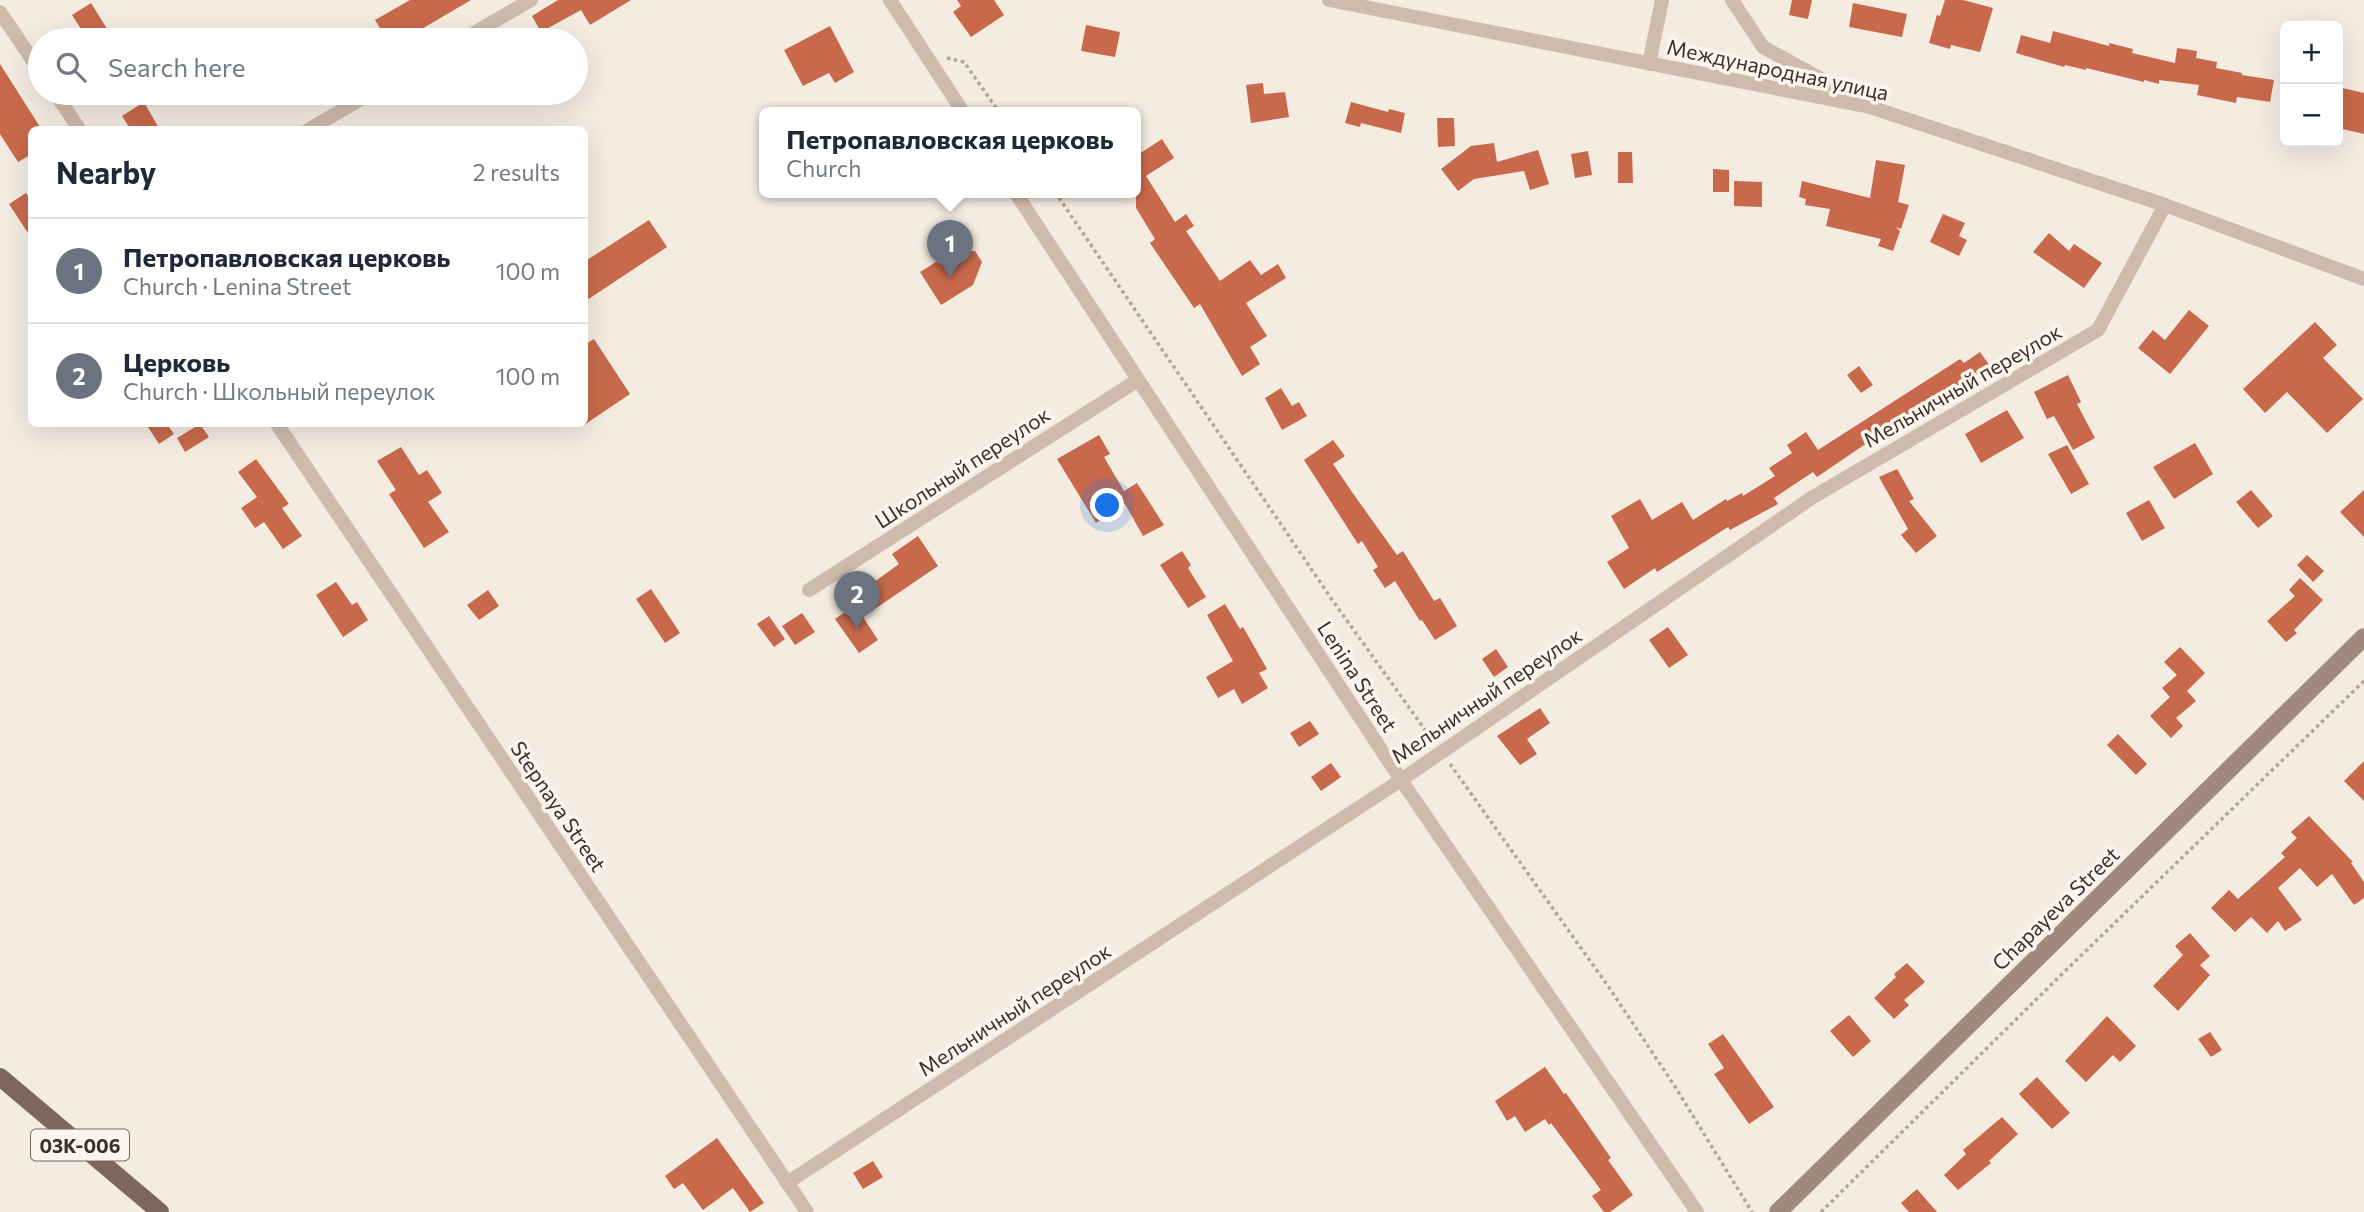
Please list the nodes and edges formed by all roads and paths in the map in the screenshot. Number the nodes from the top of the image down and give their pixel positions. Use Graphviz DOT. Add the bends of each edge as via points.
graph roads {
  1 [pos="531,0"];
  2 [pos="890,0"];
  3 [pos="1329,0"];
  4 [pos="1662,0"];
  5 [pos="1732,0"];
  6 [pos="0,12"];
  7 [pos="483,28"];
  8 [pos="923,51"];
  9 [pos="28,53"];
  10 [pos="1649,64"];
  11 [pos="63,105"];
  12 [pos="351,105"];
  13 [pos="960,107"];
  14 [pos="996,107"];
  15 [pos="1870,107"];
  16 [pos="76,126"];
  17 [pos="315,126"];
  18 [pos="1019,198"];
  19 [pos="1059,198"];
  20 [pos="2165,205"];
  21 [pos="2364,279"];
  22 [pos="1138,380"];
  23 [pos="279,427"];
  24 [pos="809,590"];
  25 [pos="2364,637"];
  26 [pos="2364,681"];
  27 [pos="1441,752"];
  28 [pos="1401,779"];
  29 [pos="0,1077"];
  30 [pos="787,1183"];
  31 [pos="160,1212"];
  32 [pos="807,1212"];
  33 [pos="1697,1212"];
  34 [pos="1752,1212"];
  35 [pos="1779,1212"];
  36 [pos="1821,1212"];
  1 -- 7 [label="street"];
  2 -- 8 [label="street"];
  3 -- 10 [label="street, Международная улица"];
  4 -- 10 [label="street"];
  5 -- 15 [label="street" via="1763,47"];
  6 -- 9 [label="street"];
  8 -- 13 [label="street"];
  8 -- 14 [label="path" via="964,62"];
  10 -- 15 [label="street, Международная улица"];
  11 -- 16 [label="street"];
  12 -- 17 [label="street"];
  15 -- 20 [label="street, Международная улица"];
  18 -- 22 [label="street, Lenina Street"];
  19 -- 27 [label="path"];
  20 -- 21 [label="street, Международная улица"];
  20 -- 27 [label="street, Мельничный переулок" via="2098,330 1813,497"];
  22 -- 24 [label="street, Школьный переулок"];
  22 -- 28 [label="street, Lenina Street"];
  23 -- 30 [label="street, Stepnaya Street"];
  25 -- 35 [label="main road, Chapayeva Street"];
  26 -- 36 [label="path"];
  27 -- 28 [label="street, Мельничный переулок"];
  27 -- 34 [label="path" via="1623,1008"];
  28 -- 30 [label="street, Мельничный переулок"];
  28 -- 33 [label="street, Lenina Street"];
  29 -- 31 [label="main road, 03К-006"];
  30 -- 32 [label="street, Stepnaya Street"];
}
